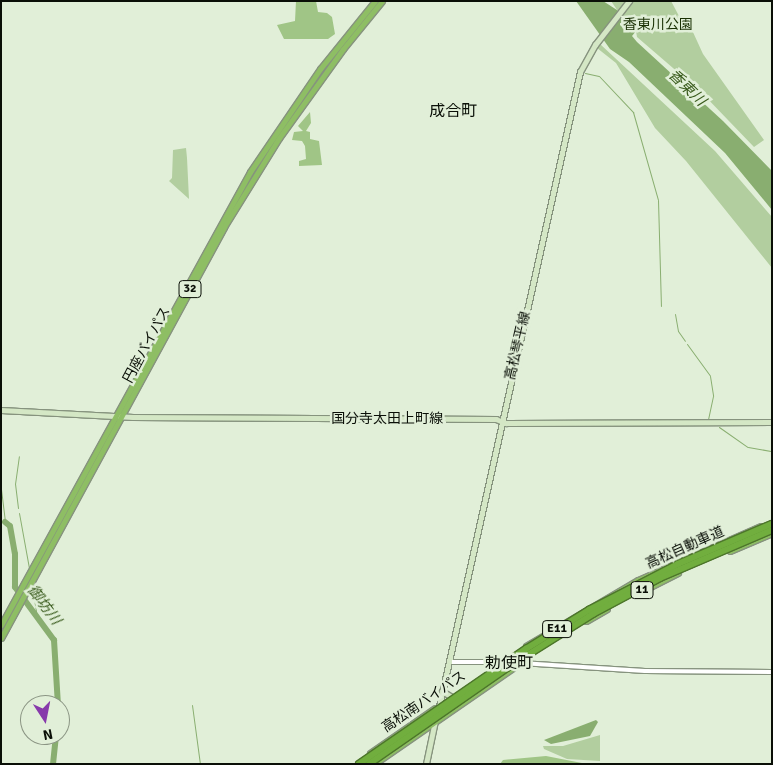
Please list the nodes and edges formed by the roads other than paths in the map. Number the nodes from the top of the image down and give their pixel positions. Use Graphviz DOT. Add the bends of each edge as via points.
graph roads {
  1 [pos="375,1"];
  2 [pos="382,1"];
  3 [pos="629,1"];
  4 [pos="1,410"];
  5 [pos="118,416"];
  6 [pos="501,421"];
  7 [pos="772,422"];
  8 [pos="772,523"];
  9 [pos="772,532"];
  10 [pos="1,625"];
  11 [pos="1,638"];
  12 [pos="449,662"];
  13 [pos="502,662"];
  14 [pos="521,663"];
  15 [pos="772,672"];
  16 [pos="442,691"];
  17 [pos="452,697"];
  18 [pos="439,706"];
  19 [pos="435,721"];
  20 [pos="355,764"];
  21 [pos="359,764"];
  22 [pos="369,764"];
  23 [pos="374,764"];
  24 [pos="426,764"];
  1 -- 5 [label="highway, 円座バイパス / 32" via="320,69 250,172"];
  2 -- 5 [label="highway, 円座バイパス / 32" via="329,67 255,175"];
  3 -- 6 [label="main road, 高松琴平線" via="595,45 580,72"];
  4 -- 5 [label="main road, 国分寺太田上町線"];
  5 -- 6 [label="main road, 国分寺太田上町線"];
  5 -- 10 [label="highway, 円座バイパス / 32"];
  5 -- 11 [label="highway, 円座バイパス / 32"];
  6 -- 7 [label="main road, 国分寺太田上町線"];
  6 -- 12 [label="main road, 高松琴平線"];
  8 -- 13 [label="highway, 高松南バイパス / 11" via="638,580 568,619"];
  8 -- 21 [label="highway, 高松自動車道 / E11, bridge" via="678,564 590,610 526,649"];
  9 -- 14 [label="highway, 高松南バイパス / 11" via="641,591"];
  9 -- 22 [label="highway, 高松自動車道 / E11, bridge" via="660,578 592,614 506,668"];
  12 -- 13 [label="street"];
  12 -- 16 [label="main road, 高松琴平線"];
  13 -- 14 [label="street"];
  13 -- 17 [label="highway, 高松南バイパス / 11"];
  14 -- 15 [label="street" via="646,671"];
  14 -- 19 [label="highway, 高松南バイパス / 11"];
  16 -- 17 [label="main road"];
  16 -- 18 [label="main road, 高松琴平線"];
  17 -- 18 [label="highway, 高松南バイパス / 11"];
  18 -- 19 [label="main road, 高松琴平線"];
  18 -- 20 [label="highway, 高松南バイパス / 11"];
  19 -- 23 [label="highway, 高松南バイパス / 11"];
  19 -- 24 [label="main road, 高松琴平線"];
}
